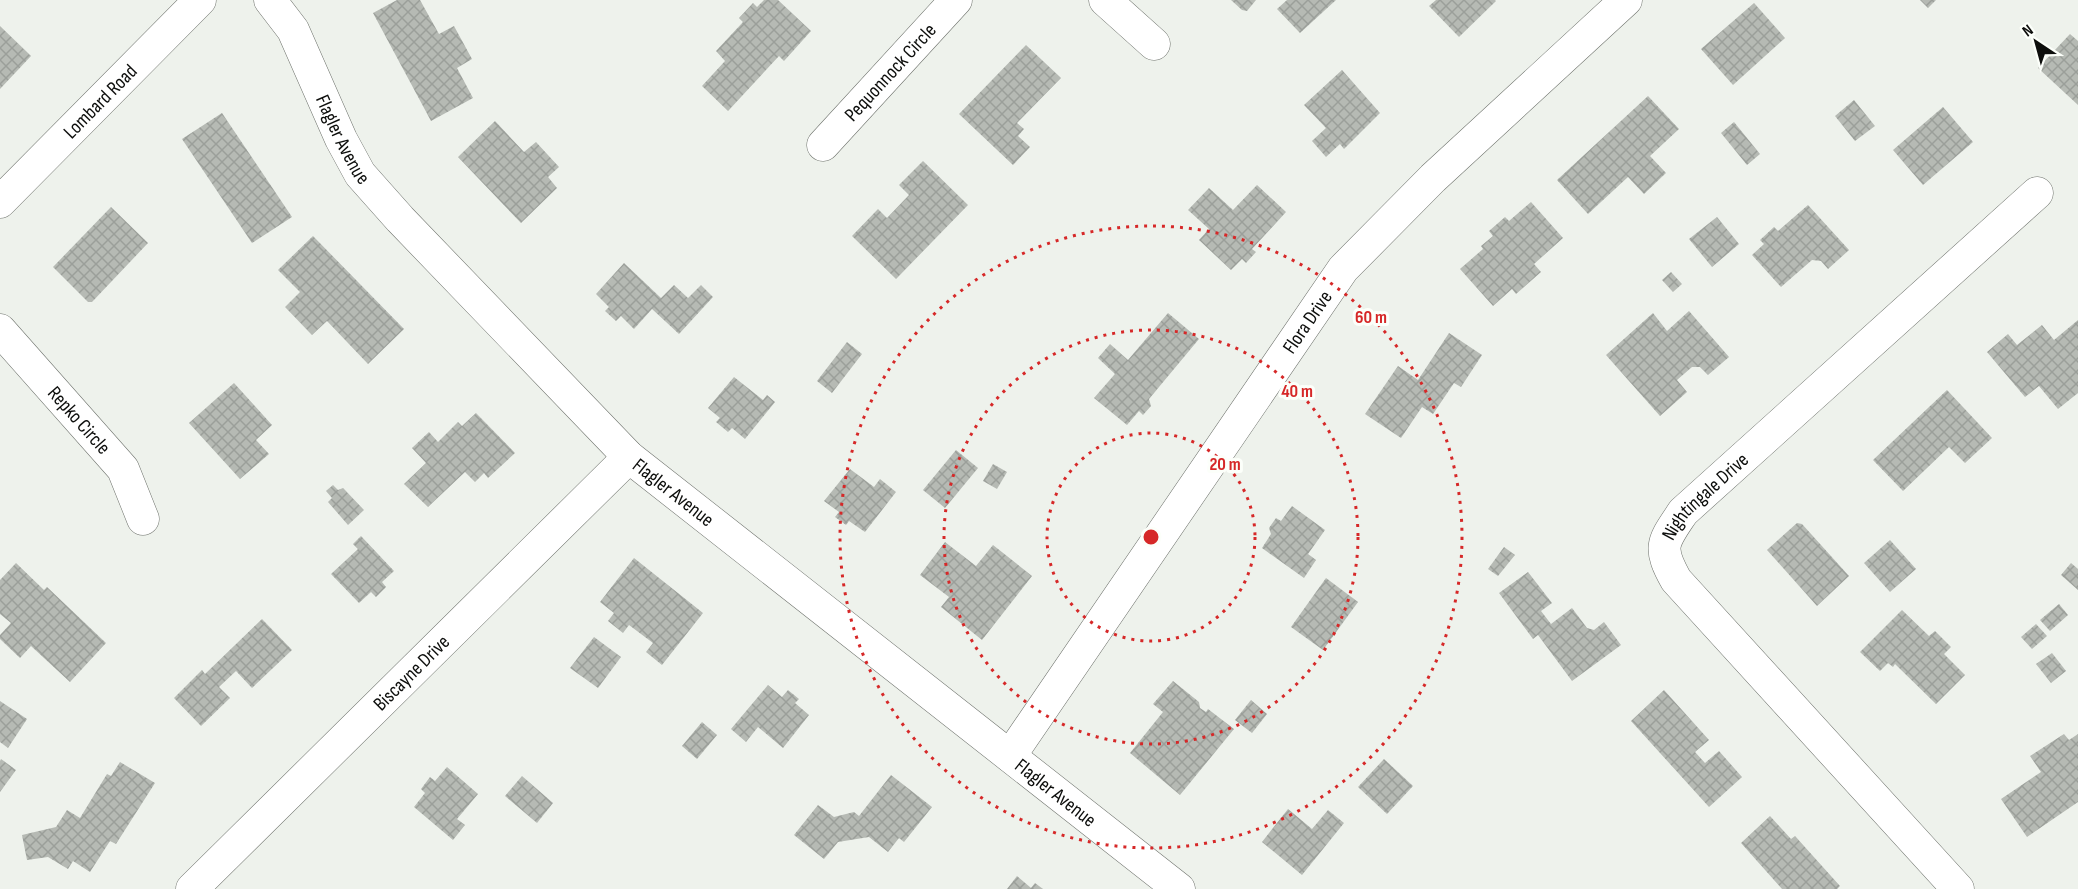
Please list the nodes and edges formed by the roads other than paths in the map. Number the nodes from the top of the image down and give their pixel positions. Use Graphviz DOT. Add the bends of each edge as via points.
graph roads {
  1 [pos="200,0"];
  2 [pos="270,0"];
  3 [pos="956,0"];
  4 [pos="1105,0"];
  5 [pos="1626,0"];
  6 [pos="1154,44"];
  7 [pos="823,145"];
  8 [pos="2037,193"];
  9 [pos="0,202"];
  10 [pos="0,330"];
  11 [pos="629,457"];
  12 [pos="143,519"];
  13 [pos="1011,756"];
  14 [pos="192,889"];
  15 [pos="1179,889"];
  16 [pos="1958,889"];
  1 -- 9 [label="street, Lombard Road"];
  2 -- 11 [label="street, Flagler Avenue" via="292,30 360,174"];
  3 -- 7 [label="street, Pequonnock Circle"];
  4 -- 6 [label="street"];
  5 -- 13 [label="street, Flora Drive" via="1433,178 1343,269"];
  8 -- 16 [label="street, Nightingale Drive" via="1683,512 1664,541 1665,561 1676,580"];
  10 -- 12 [label="street, Repko Circle" via="123,469"];
  11 -- 13 [label="street, Flagler Avenue"];
  11 -- 14 [label="street, Biscayne Drive"];
  13 -- 15 [label="street, Flagler Avenue"];
}
